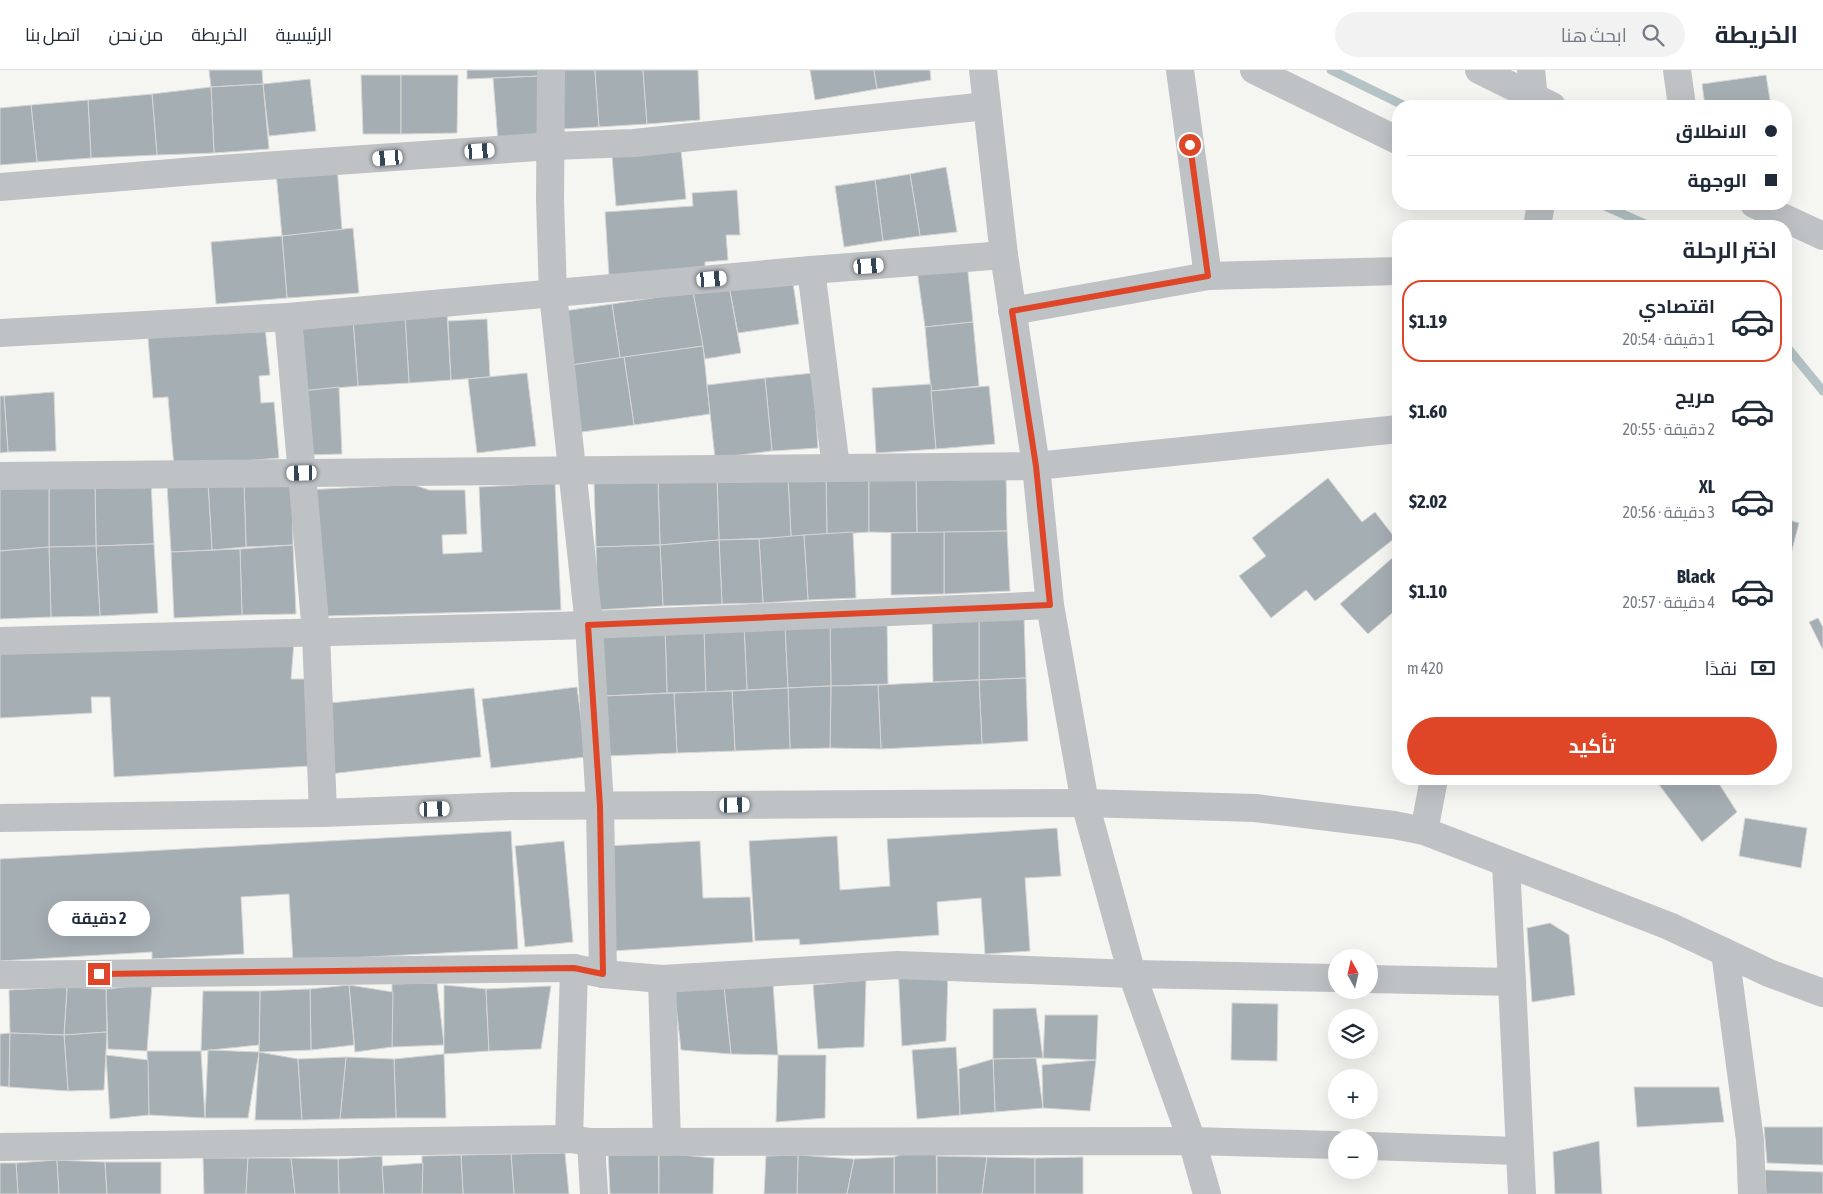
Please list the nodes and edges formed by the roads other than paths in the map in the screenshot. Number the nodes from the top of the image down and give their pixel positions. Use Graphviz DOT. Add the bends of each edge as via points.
graph roads {
  1 [pos="551,70"];
  2 [pos="983,70"];
  3 [pos="1180,70"];
  4 [pos="1254,70"];
  5 [pos="1479,70"];
  6 [pos="1531,70"];
  7 [pos="1677,70"];
  8 [pos="1539,100"];
  9 [pos="1542,100"];
  10 [pos="1681,100"];
  11 [pos="988,106"];
  12 [pos="1392,138"];
  13 [pos="552,146"];
  14 [pos="0,187"];
  15 [pos="1767,210"];
  16 [pos="1788,220"];
  17 [pos="1792,222"];
  18 [pos="1823,236"];
  19 [pos="1004,256"];
  20 [pos="811,270"];
  21 [pos="1392,271"];
  22 [pos="1208,276"];
  23 [pos="553,294"];
  24 [pos="1012,311"];
  25 [pos="288,316"];
  26 [pos="0,333"];
  27 [pos="1392,430"];
  28 [pos="1036,466"];
  29 [pos="836,467"];
  30 [pos="573,472"];
  31 [pos="302,473"];
  32 [pos="0,476"];
  33 [pos="1050,605"];
  34 [pos="588,625"];
  35 [pos="316,633"];
  36 [pos="0,641"];
  37 [pos="1433,785"];
  38 [pos="1085,803"];
  39 [pos="600,806"];
  40 [pos="323,813"];
  41 [pos="0,818"];
  42 [pos="1424,831"];
  43 [pos="1506,864"];
  44 [pos="1724,952"];
  45 [pos="574,968"];
  46 [pos="603,974"];
  47 [pos="1132,974"];
  48 [pos="0,975"];
  49 [pos="1328,978"];
  50 [pos="662,979"];
  51 [pos="1378,979"];
  52 [pos="1512,982"];
  53 [pos="1823,993"];
  54 [pos="580,1140"];
  55 [pos="1192,1141"];
  56 [pos="667,1142"];
  57 [pos="1328,1145"];
  58 [pos="1378,1146"];
  59 [pos="0,1147"];
  60 [pos="1518,1151"];
  61 [pos="594,1194"];
  62 [pos="1207,1194"];
  63 [pos="1522,1194"];
  64 [pos="1752,1194"];
  1 -- 13 [label="street"];
  2 -- 11 [label="street"];
  3 -- 22 [label="street"];
  4 -- 12 [label="street"];
  5 -- 8 [label="street"];
  6 -- 9 [label="street"];
  7 -- 10 [label="street"];
  11 -- 13 [label="street" via="634,143"];
  11 -- 19 [label="street"];
  13 -- 14 [label="street"];
  13 -- 23 [label="street"];
  15 -- 16 [label="street"];
  17 -- 18 [label="street"];
  19 -- 20 [label="street"];
  19 -- 24 [label="street"];
  20 -- 23 [label="street"];
  20 -- 29 [label="street"];
  21 -- 22 [label="street"];
  22 -- 24 [label="street"];
  23 -- 25 [label="street"];
  23 -- 30 [label="street"];
  24 -- 28 [label="street"];
  25 -- 26 [label="street"];
  25 -- 31 [label="street"];
  27 -- 28 [label="street"];
  28 -- 29 [label="street"];
  28 -- 33 [label="street"];
  29 -- 30 [label="street"];
  30 -- 31 [label="street"];
  30 -- 34 [label="street"];
  31 -- 32 [label="street"];
  31 -- 35 [label="street"];
  33 -- 34 [label="street"];
  33 -- 38 [label="street"];
  34 -- 35 [label="street"];
  34 -- 39 [label="street"];
  35 -- 36 [label="street"];
  35 -- 40 [label="street"];
  37 -- 42 [label="street"];
  38 -- 39 [label="street"];
  38 -- 42 [label="street" via="1255,808 1394,824"];
  38 -- 47 [label="street"];
  39 -- 40 [label="street"];
  39 -- 46 [label="street"];
  40 -- 41 [label="street"];
  42 -- 43 [label="street"];
  43 -- 44 [label="street" via="1669,926"];
  43 -- 52 [label="street"];
  44 -- 53 [label="street"];
  44 -- 64 [label="street" via="1750,1140"];
  45 -- 46 [label="street"];
  45 -- 48 [label="street"];
  45 -- 54 [label="street"];
  46 -- 50 [label="street"];
  47 -- 49 [label="street"];
  47 -- 50 [label="street" via="898,965"];
  47 -- 55 [label="street"];
  50 -- 56 [label="street"];
  51 -- 52 [label="street"];
  52 -- 60 [label="street"];
  54 -- 56 [label="street"];
  54 -- 59 [label="street"];
  54 -- 61 [label="street"];
  55 -- 56 [label="street"];
  55 -- 57 [label="street"];
  55 -- 62 [label="street"];
  58 -- 60 [label="street"];
  60 -- 63 [label="street"];
}
